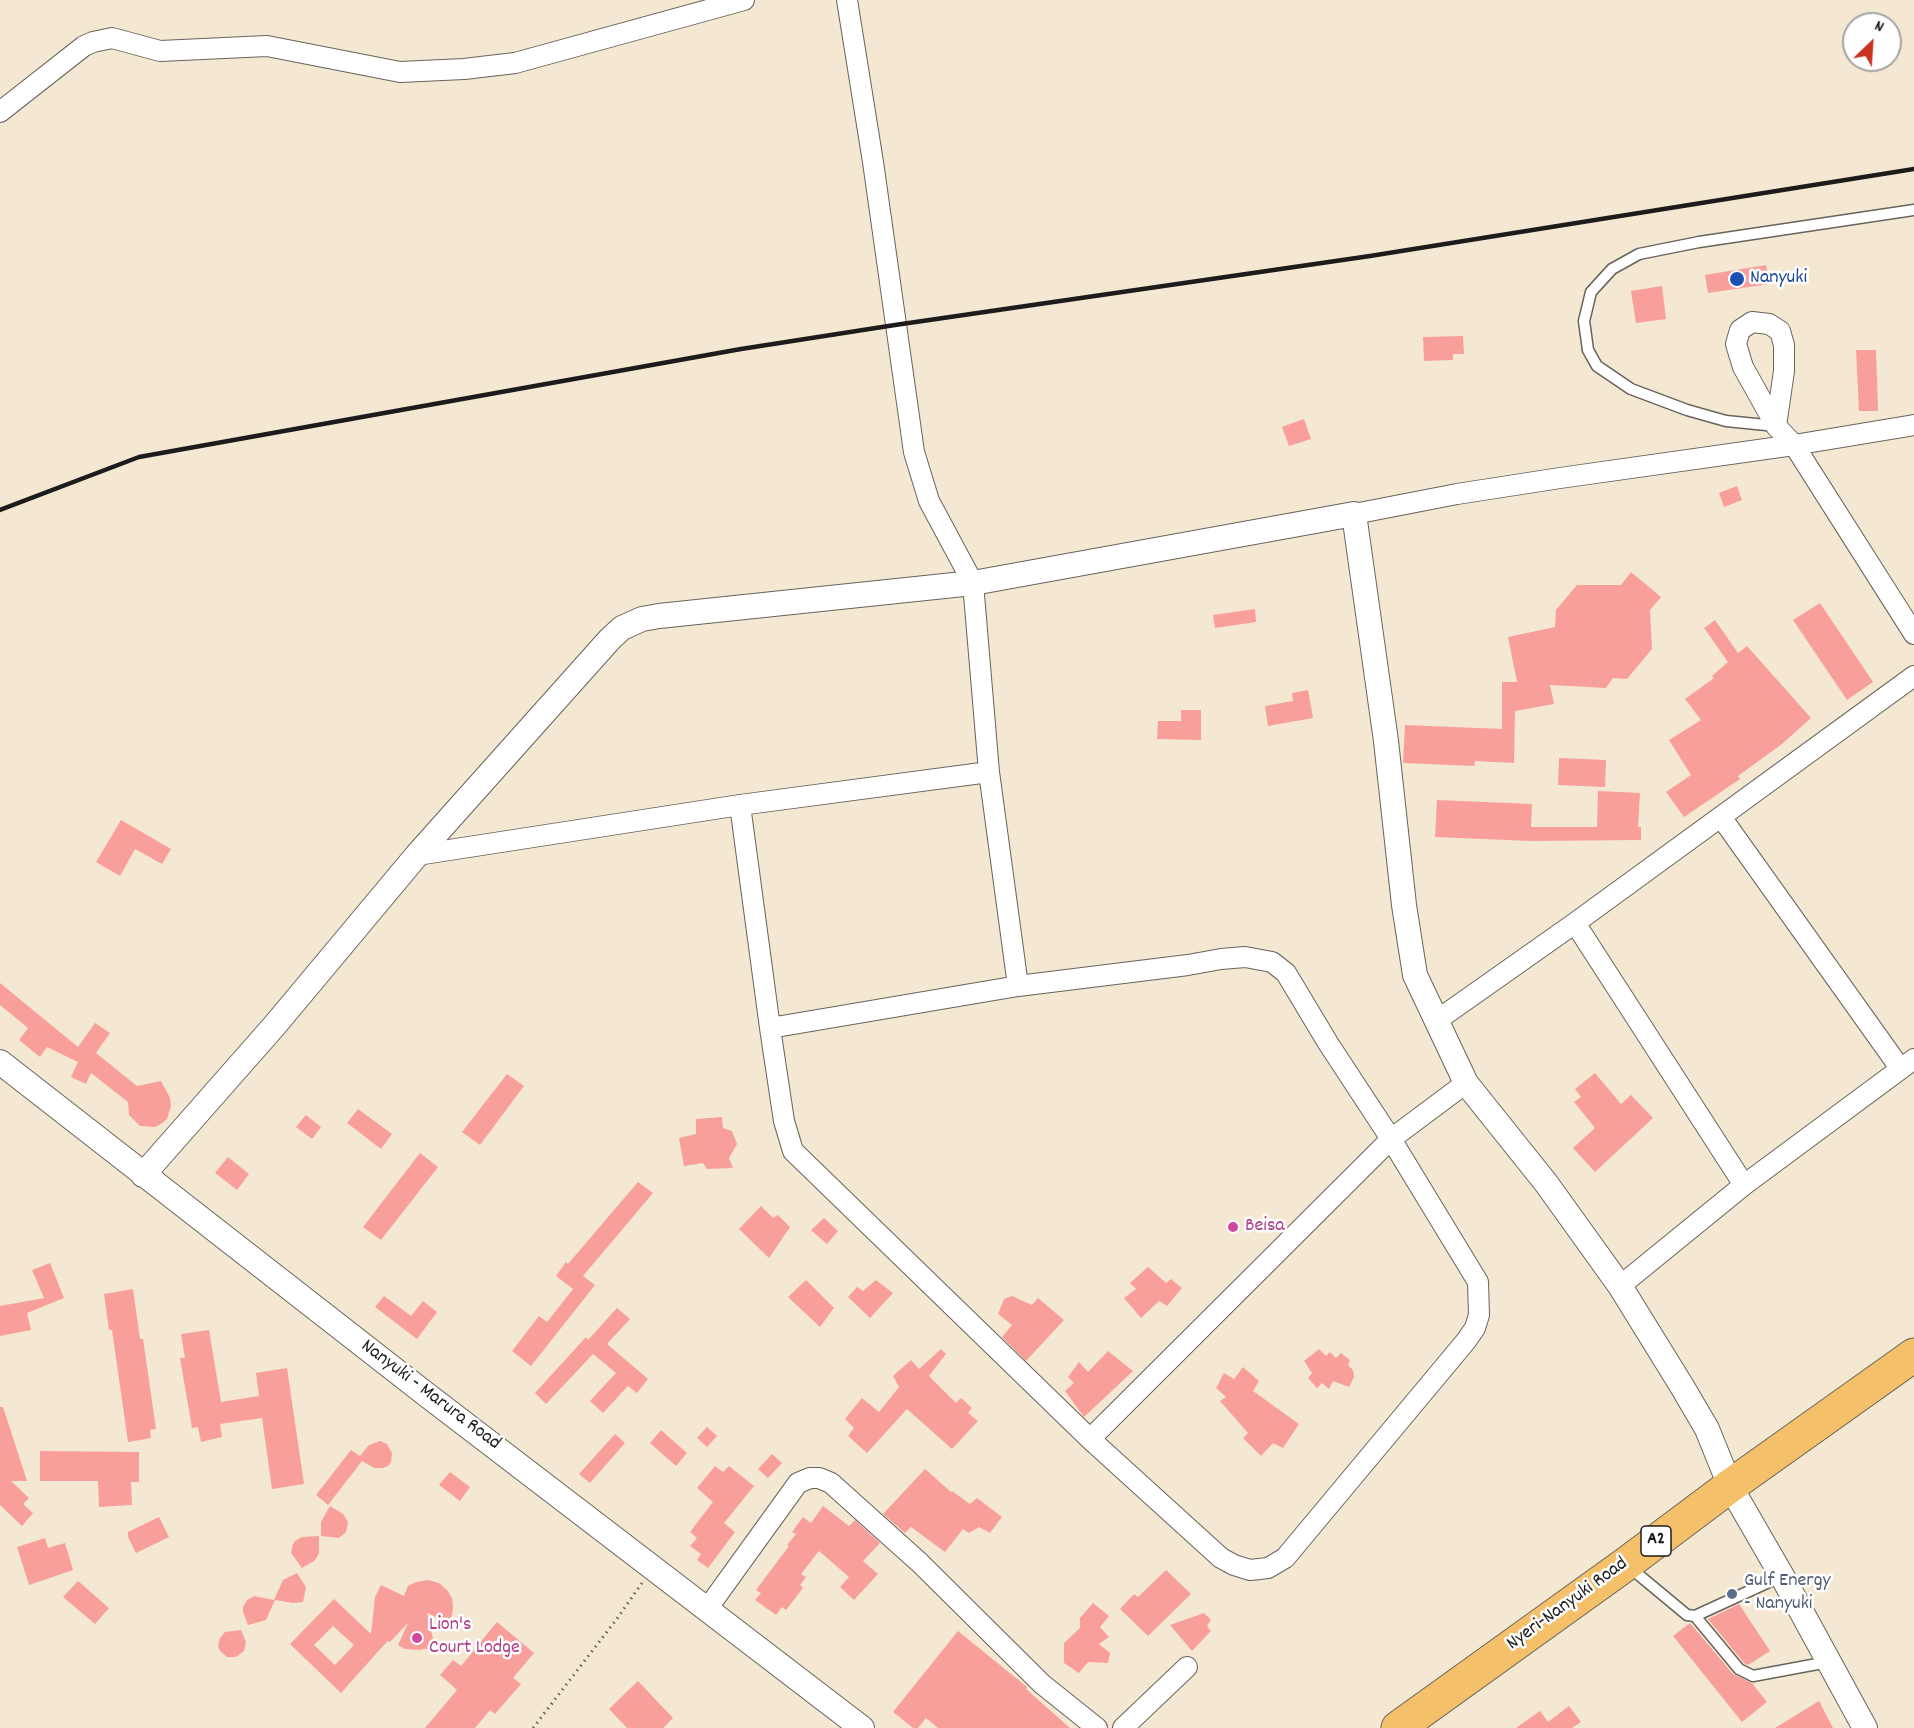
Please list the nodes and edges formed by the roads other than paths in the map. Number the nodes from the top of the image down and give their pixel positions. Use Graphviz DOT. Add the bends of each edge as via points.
graph roads {
  1 [pos="744,0"];
  2 [pos="847,0"];
  3 [pos="0,112"];
  4 [pos="1914,210"];
  5 [pos="1914,425"];
  6 [pos="1776,426"];
  7 [pos="1794,445"];
  8 [pos="1354,514"];
  9 [pos="973,583"];
  10 [pos="1914,634"];
  11 [pos="1914,676"];
  12 [pos="989,772"];
  13 [pos="740,805"];
  14 [pos="1721,817"];
  15 [pos="417,855"];
  16 [pos="1575,923"];
  17 [pos="1018,986"];
  18 [pos="1437,1021"];
  19 [pos="770,1028"];
  20 [pos="0,1062"];
  21 [pos="1907,1064"];
  22 [pos="1466,1083"];
  23 [pos="1390,1139"];
  24 [pos="143,1175"];
  25 [pos="1744,1185"];
  26 [pos="1620,1286"];
  27 [pos="1914,1355"];
  28 [pos="1090,1438"];
  29 [pos="1730,1486"];
  30 [pos="1626,1564"];
  31 [pos="1782,1576"];
  32 [pos="707,1609"];
  33 [pos="1695,1616"];
  34 [pos="1828,1662"];
  35 [pos="1187,1667"];
  36 [pos="862,1728"];
  37 [pos="1097,1728"];
  38 [pos="1123,1728"];
  39 [pos="1398,1728"];
  40 [pos="1865,1728"];
  1 -- 3 [label="street" via="515,63 464,69 400,72 267,46 160,51 112,38 84,46"];
  2 -- 9 [label="street" via="914,452 929,501"];
  4 -- 6 [label="lane" via="1639,254 1612,269 1591,292 1584,321 1588,350 1597,366 1631,389 1687,410 1726,421"];
  5 -- 7 [label="street"];
  6 -- 6 [label="street" via="1743,367 1736,344 1740,330 1752,322 1769,324 1780,331 1784,345"];
  6 -- 7 [label="street"];
  7 -- 8 [label="street" via="1457,494"];
  7 -- 10 [label="street"];
  8 -- 9 [label="street"];
  8 -- 18 [label="street" via="1413,963"];
  9 -- 12 [label="street"];
  9 -- 15 [label="street" via="659,616 622,628"];
  11 -- 14 [label="street"];
  12 -- 13 [label="street"];
  12 -- 17 [label="street"];
  13 -- 15 [label="street"];
  13 -- 19 [label="street"];
  14 -- 16 [label="street"];
  14 -- 21 [label="street"];
  15 -- 24 [label="street"];
  16 -- 18 [label="street"];
  16 -- 25 [label="street"];
  17 -- 19 [label="street"];
  17 -- 23 [label="street" via="1245,957 1272,963 1286,973"];
  18 -- 22 [label="street"];
  19 -- 28 [label="street" via="784,1121 793,1151"];
  20 -- 24 [label="street, Nanyuki - Marura Road"];
  21 -- 25 [label="street"];
  22 -- 23 [label="street"];
  22 -- 26 [label="street" via="1546,1183"];
  23 -- 28 [label="street"];
  23 -- 28 [label="street" via="1479,1282 1479,1315 1466,1341 1285,1558 1268,1568 1250,1570 1221,1558"];
  24 -- 32 [label="street, Nanyuki - Marura Road"];
  25 -- 26 [label="street"];
  26 -- 29 [label="street" via="1707,1428"];
  27 -- 29 [label="highway, Nyeri-Nanyuki Road / A2"];
  29 -- 30 [label="highway, Nyeri-Nanyuki Road / A2"];
  29 -- 31 [label="street"];
  30 -- 33 [label="lane" via="1687,1615"];
  30 -- 39 [label="highway, Nyeri-Nanyuki Road / A2"];
  31 -- 33 [label="lane"];
  31 -- 34 [label="street"];
  32 -- 36 [label="street, Nanyuki - Marura Road"];
  32 -- 37 [label="street" via="798,1483 819,1478 831,1483 921,1563 1042,1684"];
  33 -- 34 [label="lane" via="1739,1670 1753,1676"];
  34 -- 40 [label="street"];
  35 -- 38 [label="street"];
}
